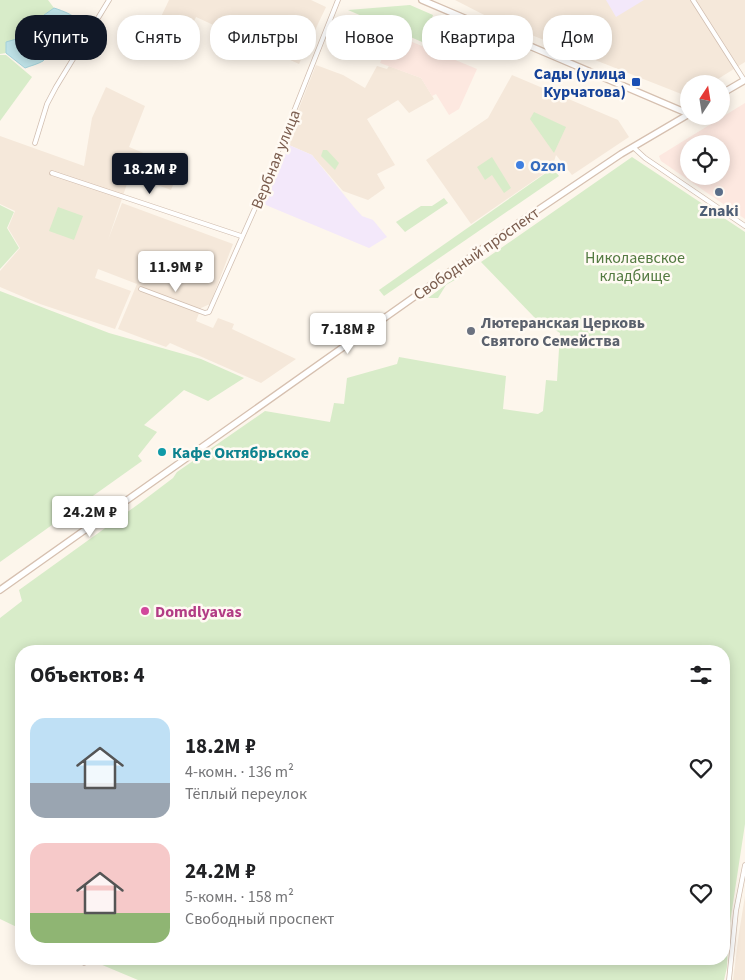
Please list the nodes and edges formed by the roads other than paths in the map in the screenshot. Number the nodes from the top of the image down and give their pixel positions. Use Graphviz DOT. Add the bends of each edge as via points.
graph roads {
  1 [pos="109,0"];
  2 [pos="338,0"];
  3 [pos="422,0"];
  4 [pos="693,0"];
  5 [pos="744,80"];
  6 [pos="730,89"];
  7 [pos="680,110"];
  8 [pos="680,119"];
  9 [pos="35,143"];
  10 [pos="633,147"];
  11 [pos="52,173"];
  12 [pos="745,226"];
  13 [pos="241,236"];
  14 [pos="141,290"];
  15 [pos="0,590"];
  16 [pos="745,865"];
  17 [pos="729,980"];
  1 -- 9 [label="street" via="47,104"];
  2 -- 13 [label="street, Вербная улица" via="260,197"];
  3 -- 7 [label="main road"];
  4 -- 5 [label="street"];
  5 -- 6 [label="main road"];
  8 -- 10 [label="main road, Свободный проспект"];
  10 -- 12 [label="street"];
  10 -- 15 [label="main road, Свободный проспект" via="520,222"];
  11 -- 13 [label="street"];
  13 -- 14 [label="street, Вербная улица" via="209,312"];
  16 -- 17 [label="street" via="736,911"];
}
